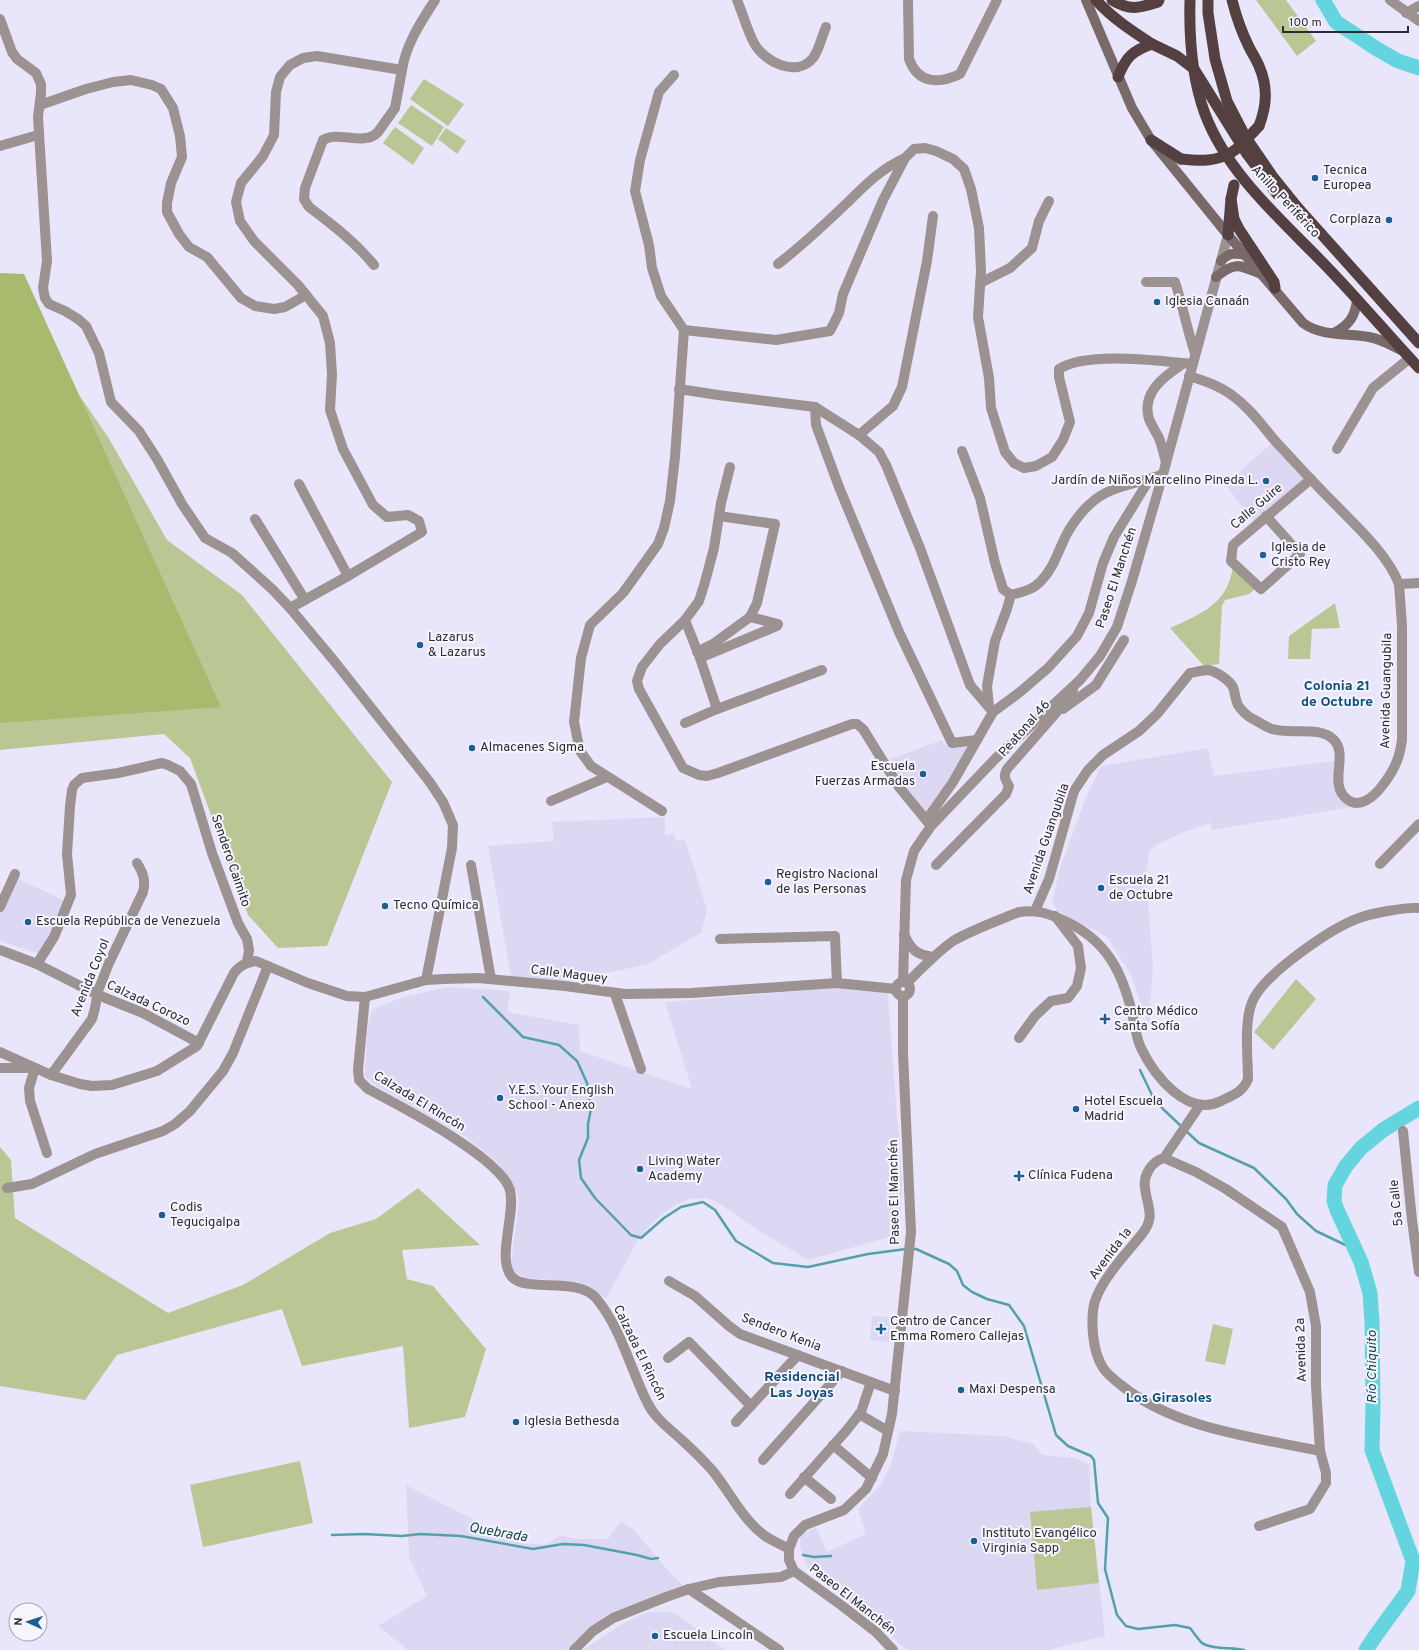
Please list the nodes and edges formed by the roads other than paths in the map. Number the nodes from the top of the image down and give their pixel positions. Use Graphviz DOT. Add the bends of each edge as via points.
graph roads {
  1 [pos="435,0"];
  2 [pos="737,0"];
  3 [pos="908,0"];
  4 [pos="997,0"];
  5 [pos="1086,0"];
  6 [pos="1112,0"];
  7 [pos="1159,0"];
  8 [pos="1190,0"];
  9 [pos="1208,0"];
  10 [pos="1232,0"];
  11 [pos="1390,0"];
  12 [pos="1100,4"];
  13 [pos="1419,6"];
  14 [pos="1406,13"];
  15 [pos="0,19"];
  16 [pos="1419,21"];
  17 [pos="826,27"];
  18 [pos="1152,44"];
  19 [pos="402,70"];
  20 [pos="674,74"];
  21 [pos="1118,77"];
  22 [pos="40,105"];
  23 [pos="38,135"];
  24 [pos="1151,140"];
  25 [pos="0,146"];
  26 [pos="906,158"];
  27 [pos="1234,185"];
  28 [pos="1231,199"];
  29 [pos="1049,201"];
  30 [pos="933,216"];
  31 [pos="1228,235"];
  32 [pos="1330,246"];
  33 [pos="1247,255"];
  34 [pos="1221,261"];
  35 [pos="778,264"];
  36 [pos="374,265"];
  37 [pos="1264,276"];
  38 [pos="1216,277"];
  39 [pos="1146,282"];
  40 [pos="980,283"];
  41 [pos="1275,288"];
  42 [pos="306,295"];
  43 [pos="1357,300"];
  44 [pos="684,330"];
  45 [pos="1334,333"];
  46 [pos="1419,343"];
  47 [pos="1195,353"];
  48 [pos="1406,355"];
  49 [pos="1189,364"];
  50 [pos="1419,368"];
  51 [pos="1189,376"];
  52 [pos="679,389"];
  53 [pos="815,407"];
  54 [pos="859,435"];
  55 [pos="1337,449"];
  56 [pos="962,451"];
  57 [pos="1166,463"];
  58 [pos="730,467"];
  59 [pos="1163,474"];
  60 [pos="1311,479"];
  61 [pos="1149,480"];
  62 [pos="299,484"];
  63 [pos="719,516"];
  64 [pos="1266,516"];
  65 [pos="255,519"];
  66 [pos="348,576"];
  67 [pos="1419,583"];
  68 [pos="1399,584"];
  69 [pos="1011,595"];
  70 [pos="305,600"];
  71 [pos="290,608"];
  72 [pos="750,617"];
  73 [pos="685,620"];
  74 [pos="1124,640"];
  75 [pos="699,655"];
  76 [pos="822,670"];
  77 [pos="1080,680"];
  78 [pos="717,709"];
  79 [pos="991,710"];
  80 [pos="1056,713"];
  81 [pos="685,723"];
  82 [pos="977,740"];
  83 [pos="607,776"];
  84 [pos="551,801"];
  85 [pos="662,810"];
  86 [pos="929,822"];
  87 [pos="1419,824"];
  88 [pos="138,863"];
  89 [pos="1380,864"];
  90 [pos="471,865"];
  91 [pos="936,865"];
  92 [pos="15,874"];
  93 [pos="0,907"];
  94 [pos="1419,908"];
  95 [pos="1035,911"];
  96 [pos="1055,916"];
  97 [pos="903,933"];
  98 [pos="720,939"];
  99 [pos="0,950"];
  100 [pos="933,957"];
  101 [pos="247,962"];
  102 [pos="37,964"];
  103 [pos="268,966"];
  104 [pos="491,979"];
  105 [pos="426,980"];
  106 [pos="837,984"];
  107 [pos="902,988"];
  108 [pos="615,994"];
  109 [pos="98,995"];
  110 [pos="365,997"];
  111 [pos="1019,1038"];
  112 [pos="199,1043"];
  113 [pos="0,1052"];
  114 [pos="0,1068"];
  115 [pos="34,1068"];
  116 [pos="641,1069"];
  117 [pos="51,1075"];
  118 [pos="1200,1105"];
  119 [pos="1403,1131"];
  120 [pos="47,1153"];
  121 [pos="1164,1158"];
  122 [pos="7,1188"];
  123 [pos="1415,1220"];
  124 [pos="1419,1272"];
  125 [pos="669,1280"];
  126 [pos="798,1355"];
  127 [pos="668,1358"];
  128 [pos="842,1371"];
  129 [pos="871,1382"];
  130 [pos="894,1390"];
  131 [pos="751,1406"];
  132 [pos="860,1414"];
  133 [pos="736,1422"];
  134 [pos="888,1431"];
  135 [pos="834,1445"];
  136 [pos="1320,1451"];
  137 [pos="763,1460"];
  138 [pos="804,1477"];
  139 [pos="872,1478"];
  140 [pos="790,1494"];
  141 [pos="838,1505"];
  142 [pos="1259,1526"];
  143 [pos="789,1549"];
  144 [pos="794,1571"];
  145 [pos="689,1589"];
  146 [pos="574,1650"];
  147 [pos="778,1650"];
  148 [pos="894,1650"];
  1 -- 19 [label="street" via="412,38"];
  2 -- 17 [label="street" via="754,44 761,53 784,66 797,68 814,58"];
  3 -- 4 [label="street" via="908,59 918,74 939,81 960,74"];
  5 -- 21 [label="main road"];
  6 -- 7 [label="highway" via="1137,9"];
  8 -- 43 [label="highway, Anillo Periférico" via="1192,49 1197,84 1205,113 1216,137 1248,185"];
  9 -- 32 [label="highway, Anillo Periférico" via="1216,59 1227,101 1240,128 1273,177"];
  10 -- 24 [label="highway, bridge" via="1237,22 1265,84 1266,100 1259,126 1233,152 1216,160 1181,159"];
  11 -- 14 [label="street"];
  12 -- 18 [label="highway" via="1129,29"];
  13 -- 14 [label="street"];
  14 -- 16 [label="street"];
  15 -- 22 [label="street" via="12,52 36,73 39,79"];
  18 -- 21 [label="highway" via="1132,54 1124,62"];
  18 -- 32 [label="highway, bridge" via="1177,56 1194,69 1247,154 1277,194"];
  19 -- 36 [label="street" via="395,108 378,132 368,138 332,137 323,140 304,194 306,204 360,248"];
  19 -- 42 [label="street" via="317,56 303,58 290,65 280,76 276,92 274,135 263,156 241,183 236,202 240,221 254,241"];
  20 -- 44 [label="street" via="659,92 640,160 635,191 652,268 661,296"];
  21 -- 24 [label="main road"];
  22 -- 23 [label="street"];
  22 -- 42 [label="street" via="86,89 131,80 161,89 173,108 180,136 182,157 171,183 167,203 167,212 179,234 189,247 207,257 241,298 255,306 285,307"];
  23 -- 25 [label="street"];
  23 -- 71 [label="street" via="47,261 43,288 45,298 49,304 65,311 86,326 99,353 111,402 139,431 205,538 232,553"];
  24 -- 31 [label="main road"];
  26 -- 35 [label="street" via="893,163 868,182 799,248"];
  26 -- 40 [label="street" via="914,148 925,148 953,159 964,169 973,196 979,228"];
  26 -- 44 [label="street" via="883,200 830,330 776,340"];
  27 -- 28 [label="highway"];
  28 -- 31 [label="highway"];
  28 -- 41 [label="highway" via="1234,219 1274,282"];
  29 -- 40 [label="street" via="1039,221 1032,248 1010,268"];
  30 -- 54 [label="street" via="927,261 902,388 893,406"];
  31 -- 33 [label="main road"];
  31 -- 34 [label="street, Paseo El Manchén"];
  32 -- 46 [label="highway, Anillo Periférico"];
  33 -- 34 [label="main road" via="1227,254"];
  33 -- 37 [label="main road"];
  34 -- 38 [label="street, Paseo El Manchén"];
  37 -- 38 [label="main road" via="1237,265 1226,268"];
  37 -- 41 [label="main road"];
  38 -- 47 [label="street, Paseo El Manchén"];
  39 -- 47 [label="street" via="1174,282"];
  40 -- 49 [label="street" via="978,317 989,378 991,408 1005,452 1014,463 1024,468 1036,466 1052,457 1063,440 1070,422 1059,369 1067,364 1106,359"];
  41 -- 45 [label="main road" via="1303,323 1311,329"];
  42 -- 66 [label="street" via="323,316 330,343 330,410 343,449 373,505 387,517 408,515 419,521 422,532"];
  43 -- 45 [label="main road" via="1356,311 1350,322"];
  43 -- 48 [label="highway, Anillo Periférico"];
  44 -- 52 [label="street"];
  45 -- 48 [label="main road" via="1370,337 1388,343"];
  47 -- 49 [label="street, Paseo El Manchén"];
  48 -- 50 [label="highway, Anillo Periférico"];
  48 -- 55 [label="street" via="1373,388"];
  49 -- 51 [label="street, Paseo El Manchén"];
  49 -- 57 [label="street" via="1167,375 1153,388 1147,403 1149,418 1159,437"];
  51 -- 57 [label="street, Paseo El Manchén"];
  51 -- 60 [label="street, Avenida Guangubila" via="1209,382 1235,398"];
  52 -- 53 [label="street"];
  52 -- 83 [label="street" via="675,457 664,528 658,544 624,593 590,624 581,658 574,722 580,751 591,766"];
  53 -- 54 [label="street"];
  53 -- 82 [label="street" via="816,425 839,487 899,632 936,713 952,743"];
  54 -- 79 [label="street" via="879,452 886,465 970,685"];
  56 -- 69 [label="street" via="980,498 1003,588"];
  57 -- 59 [label="street, Paseo El Manchén"];
  58 -- 63 [label="street"];
  59 -- 61 [label="street"];
  59 -- 77 [label="street, Paseo El Manchén" via="1117,627 1100,656"];
  60 -- 64 [label="street, Calle Guire"];
  60 -- 68 [label="street, Avenida Guangubila" via="1382,556"];
  61 -- 69 [label="street" via="1108,491 1090,504 1069,531 1052,567 1041,582 1026,591"];
  61 -- 79 [label="street" via="1114,537 1103,563 1089,613 1077,636 1048,668 1020,692"];
  62 -- 66 [label="street"];
  63 -- 72 [label="street" via="775,524 757,603"];
  63 -- 73 [label="street" via="714,548 699,601"];
  64 -- 64 [label="street, Calle Guire" via="1233,545 1231,561 1261,588 1300,554"];
  65 -- 70 [label="street"];
  66 -- 70 [label="street"];
  67 -- 68 [label="street"];
  68 -- 95 [label="street, Avenida Guangubila" via="1402,625 1402,740 1392,772 1369,799 1356,803 1341,793 1337,746 1326,734 1272,729 1250,718 1238,705 1232,686 1221,675 1209,670 1190,673 1153,718 1139,731 1103,755 1088,770 1074,791 1049,879"];
  69 -- 79 [label="street" via="995,641 987,686"];
  70 -- 71 [label="street"];
  71 -- 105 [label="street" via="429,781 444,802 453,825 452,848"];
  72 -- 75 [label="street"];
  72 -- 75 [label="street" via="778,624"];
  73 -- 75 [label="street"];
  73 -- 86 [label="street" via="642,666 637,681 683,768 707,776 857,724 863,729 899,787"];
  74 -- 80 [label="street" via="1096,685"];
  75 -- 78 [label="street"];
  76 -- 78 [label="street"];
  77 -- 80 [label="street, Peatonal 46"];
  77 -- 86 [label="street, Paseo El Manchén"];
  78 -- 81 [label="street"];
  79 -- 82 [label="street"];
  80 -- 91 [label="street, Peatonal 46" via="1007,769 1005,779 1009,786 1006,794"];
  82 -- 86 [label="street"];
  83 -- 84 [label="street"];
  83 -- 85 [label="street"];
  86 -- 97 [label="street, Paseo El Manchén" via="914,852 906,880"];
  87 -- 89 [label="street"];
  88 -- 109 [label="street, Avenida Coyol" via="144,875 143,892 109,963"];
  90 -- 104 [label="street"];
  92 -- 93 [label="street"];
  94 -- 118 [label="street" via="1360,918 1341,926 1306,948 1264,983 1254,998 1248,1017 1248,1079 1245,1086 1239,1092 1217,1103"];
  95 -- 96 [label="street"];
  95 -- 100 [label="street" via="1019,912 974,930"];
  96 -- 111 [label="street" via="1078,946 1081,968 1078,986 1068,998 1051,1001 1035,1016"];
  96 -- 118 [label="street" via="1082,930 1102,947 1116,967 1126,989 1141,1047 1156,1074 1175,1093"];
  97 -- 100 [label="street" via="907,943 914,950 921,955"];
  97 -- 107 [label="street, Paseo El Manchén"];
  98 -- 106 [label="street" via="835,936"];
  99 -- 102 [label="street, Calzada Corozo"];
  100 -- 107 [label="street"];
  101 -- 102 [label="street, Sendero Caimito" via="247,939 238,923 212,853 191,784 180,771 162,763 82,778 72,790 67,854 70,895 54,937"];
  101 -- 103 [label="street, Calle Maguey" via="256,961"];
  101 -- 112 [label="street" via="234,973"];
  102 -- 109 [label="street, Calzada Corozo"];
  103 -- 110 [label="street, Calle Maguey" via="347,996"];
  103 -- 122 [label="street" via="223,1071 190,1111 175,1124 163,1131 95,1154 32,1184"];
  104 -- 105 [label="street, Calle Maguey"];
  104 -- 108 [label="street, Calle Maguey"];
  105 -- 110 [label="street, Calle Maguey"];
  106 -- 107 [label="street, Calle Maguey"];
  106 -- 108 [label="street, Calle Maguey" via="692,993"];
  107 -- 130 [label="street, Paseo El Manchén" via="911,1232"];
  108 -- 116 [label="street"];
  109 -- 112 [label="street, Calzada Corozo" via="143,1013"];
  109 -- 117 [label="street, Avenida Coyol" via="92,1019"];
  110 -- 143 [label="street, Calzada El Rincón" via="359,1080 368,1089 466,1145 506,1180 511,1200 506,1249 507,1266 513,1278 525,1283 582,1289 595,1297 613,1323 647,1402 659,1420 712,1470 748,1520 765,1536"];
  112 -- 117 [label="street" via="157,1070 112,1085 92,1086"];
  113 -- 115 [label="street"];
  114 -- 115 [label="street"];
  115 -- 117 [label="street"];
  115 -- 120 [label="street" via="29,1088 30,1101"];
  118 -- 121 [label="street, Avenida 1a"];
  119 -- 123 [label="street, 5a Calle"];
  121 -- 136 [label="street, Avenida 2a" via="1226,1189 1282,1227 1310,1292 1316,1326"];
  121 -- 136 [label="street, Avenida 1a" via="1153,1163 1144,1181 1150,1211 1147,1226 1106,1281 1095,1301 1092,1329 1094,1346 1102,1365 1107,1373 1136,1397 1159,1410 1216,1428"];
  123 -- 124 [label="street, 5a Calle"];
  125 -- 126 [label="street, Sendero Kenia" via="695,1296 740,1334"];
  126 -- 128 [label="street, Sendero Kenia"];
  126 -- 131 [label="street"];
  127 -- 131 [label="street" via="689,1342"];
  128 -- 129 [label="street, Sendero Kenia"];
  128 -- 137 [label="street"];
  129 -- 130 [label="street, Sendero Kenia"];
  129 -- 132 [label="street"];
  130 -- 134 [label="street, Paseo El Manchén"];
  131 -- 133 [label="street"];
  132 -- 134 [label="street"];
  132 -- 135 [label="street"];
  134 -- 139 [label="street, Paseo El Manchén" via="883,1454"];
  135 -- 138 [label="street"];
  135 -- 139 [label="street"];
  136 -- 142 [label="street, Avenida 2a" via="1326,1483 1310,1509"];
  138 -- 140 [label="street"];
  138 -- 141 [label="street"];
  139 -- 141 [label="street, Paseo El Manchén" via="866,1489"];
  141 -- 143 [label="street, Paseo El Manchén" via="805,1525 794,1536"];
  143 -- 144 [label="street, Paseo El Manchén" via="789,1560"];
  144 -- 145 [label="street" via="781,1577 719,1582"];
  144 -- 148 [label="street, Paseo El Manchén" via="876,1632"];
  145 -- 146 [label="street" via="613,1618"];
  145 -- 147 [label="street"];
}
